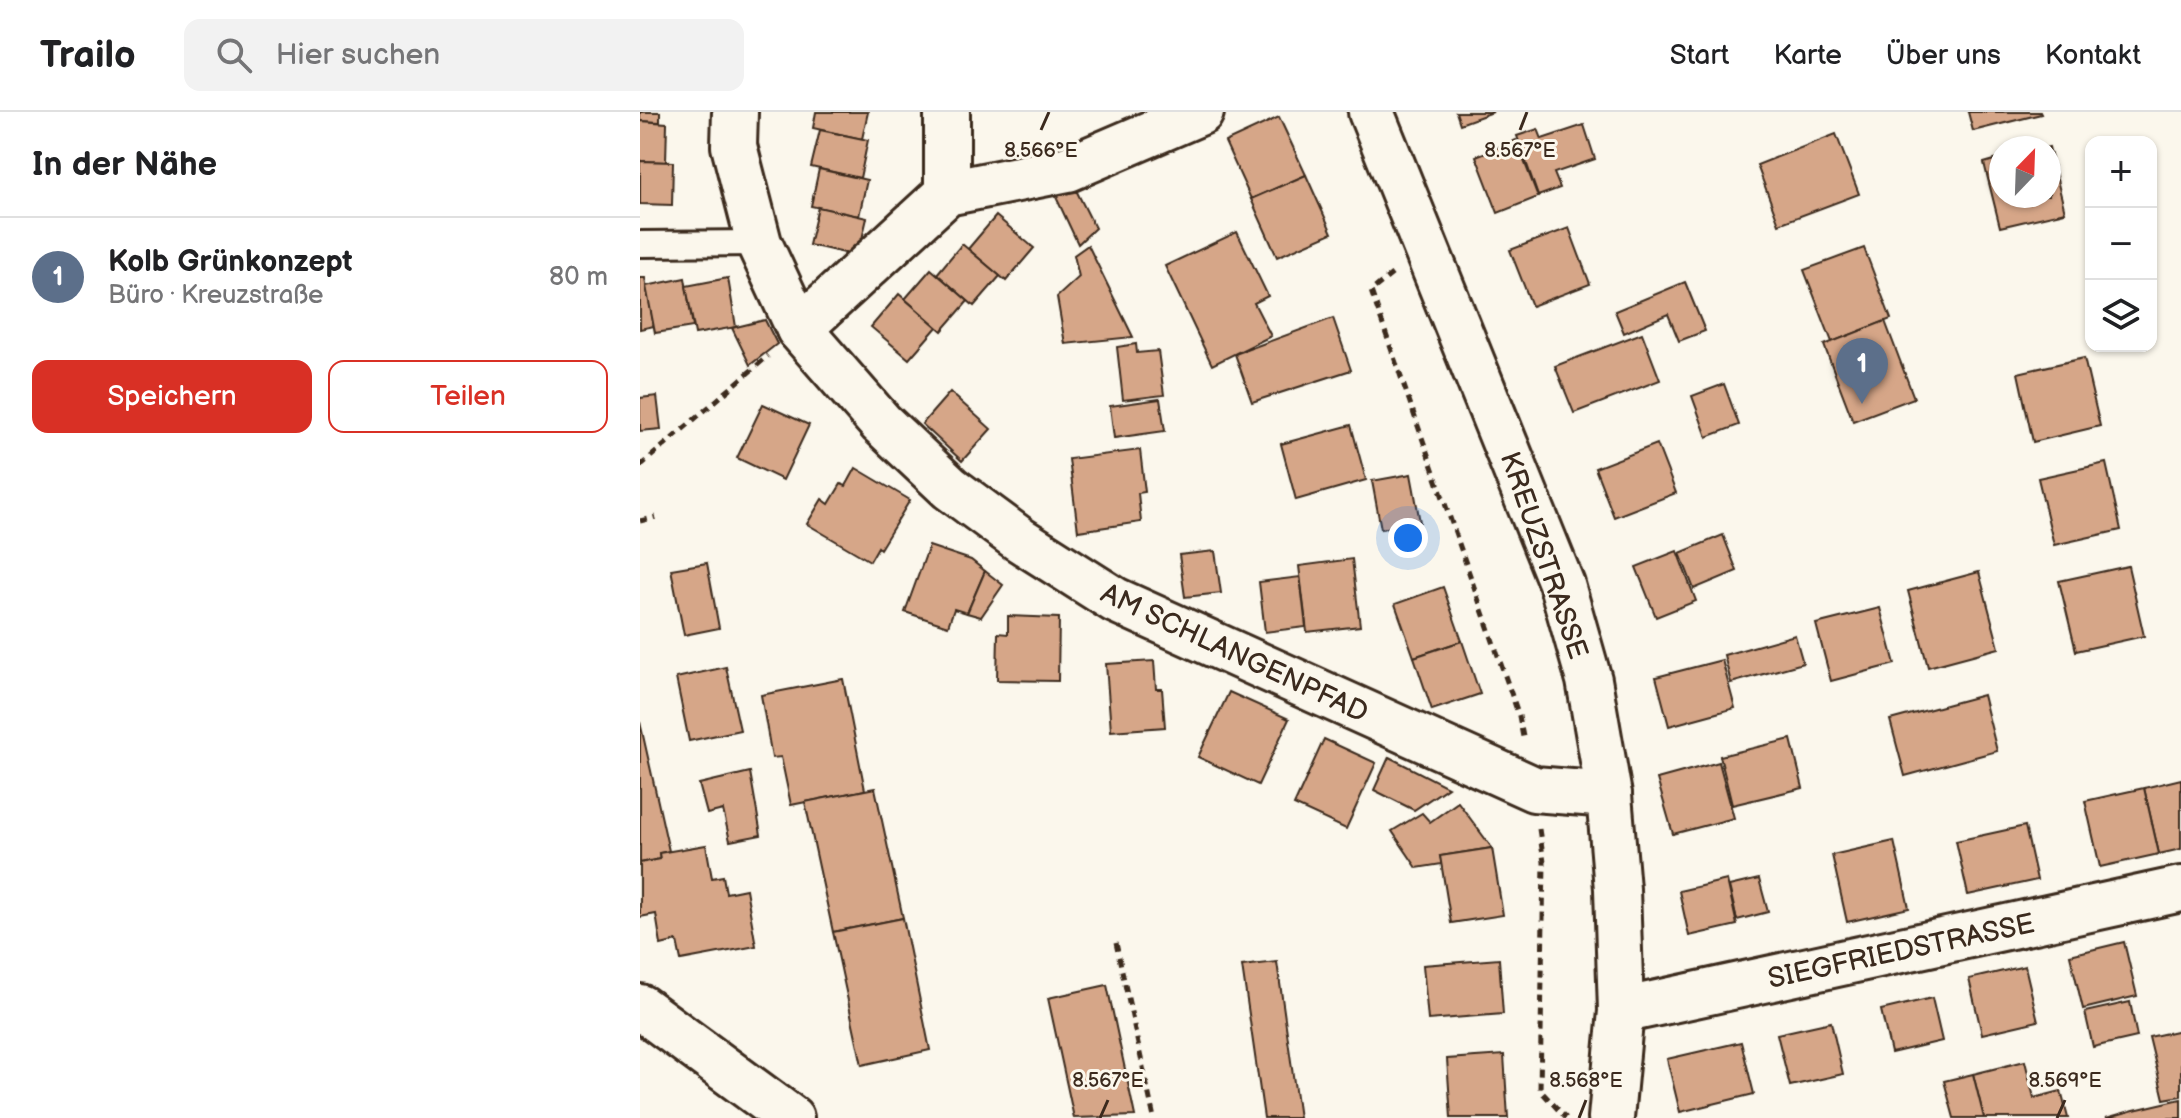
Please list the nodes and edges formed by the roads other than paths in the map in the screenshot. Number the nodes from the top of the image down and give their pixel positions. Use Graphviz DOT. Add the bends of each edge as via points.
graph roads {
  1 [pos="735,112"];
  2 [pos="947,112"];
  3 [pos="1201,112"];
  4 [pos="1371,112"];
  5 [pos="947,193"];
  6 [pos="759,243"];
  7 [pos="640,244"];
  8 [pos="799,329"];
  9 [pos="1609,795"];
  10 [pos="2181,889"];
  11 [pos="1621,1011"];
  12 [pos="644,1020"];
  13 [pos="791,1118"];
  14 [pos="1611,1118"];
  1 -- 6 [label="street, AM SCHLANGENPFAD" via="734,146"];
  2 -- 5 [label="street"];
  3 -- 5 [label="street" via="1068,169"];
  4 -- 9 [label="street, KREUZSTRASSE" via="1562,585 1589,680"];
  5 -- 8 [label="street"];
  6 -- 7 [label="lane"];
  6 -- 8 [label="street, AM SCHLANGENPFAD"];
  8 -- 9 [label="street, AM SCHLANGENPFAD" via="881,423 950,488 1115,600 1534,789"];
  9 -- 11 [label="street, KREUZSTRASSE"];
  10 -- 11 [label="street, SIEGFRIEDSTRASSE"];
  11 -- 14 [label="street, KREUZSTRASSE"];
  12 -- 13 [label="street"];
}
